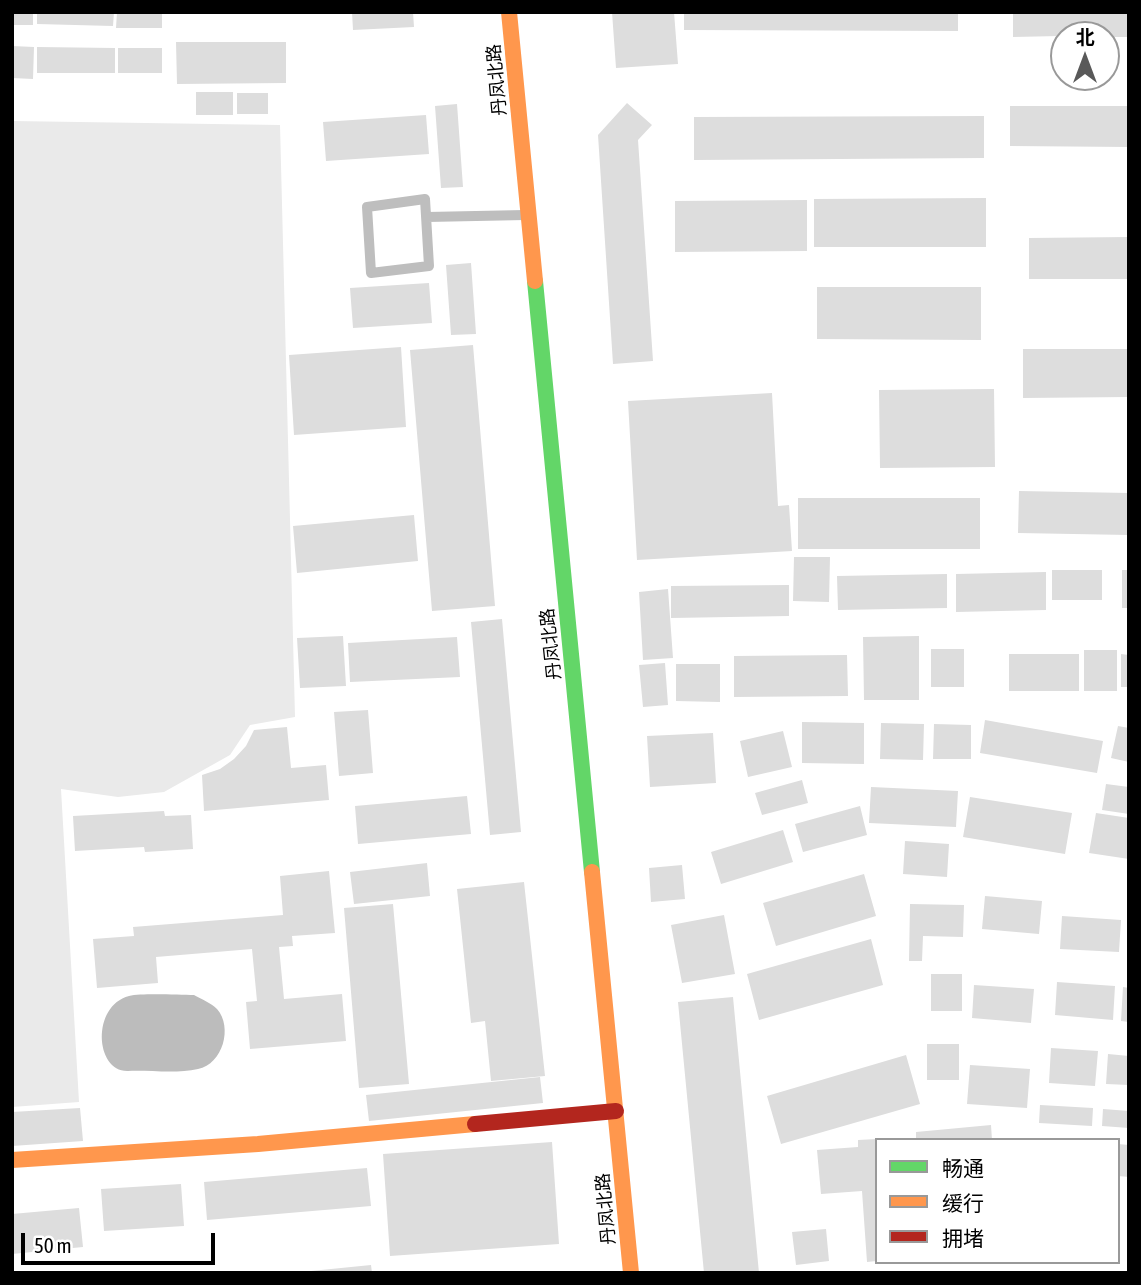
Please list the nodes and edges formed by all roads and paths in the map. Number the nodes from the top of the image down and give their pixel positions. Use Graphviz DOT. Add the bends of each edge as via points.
graph roads {
  1 [pos="509,12"];
  2 [pos="529,215"];
  3 [pos="426,217"];
  4 [pos="616,1111"];
  5 [pos="12,1160"];
  6 [pos="631,1273"];
  1 -- 2 [label="main road, 丹凤北路"];
  2 -- 3 [label="lane"];
  2 -- 4 [label="main road, 丹凤北路"];
  3 -- 3 [label="lane" via="425,199 367,206 372,273 429,266"];
  4 -- 5 [label="main road" via="258,1144"];
  4 -- 6 [label="main road, 丹凤北路"];
}
